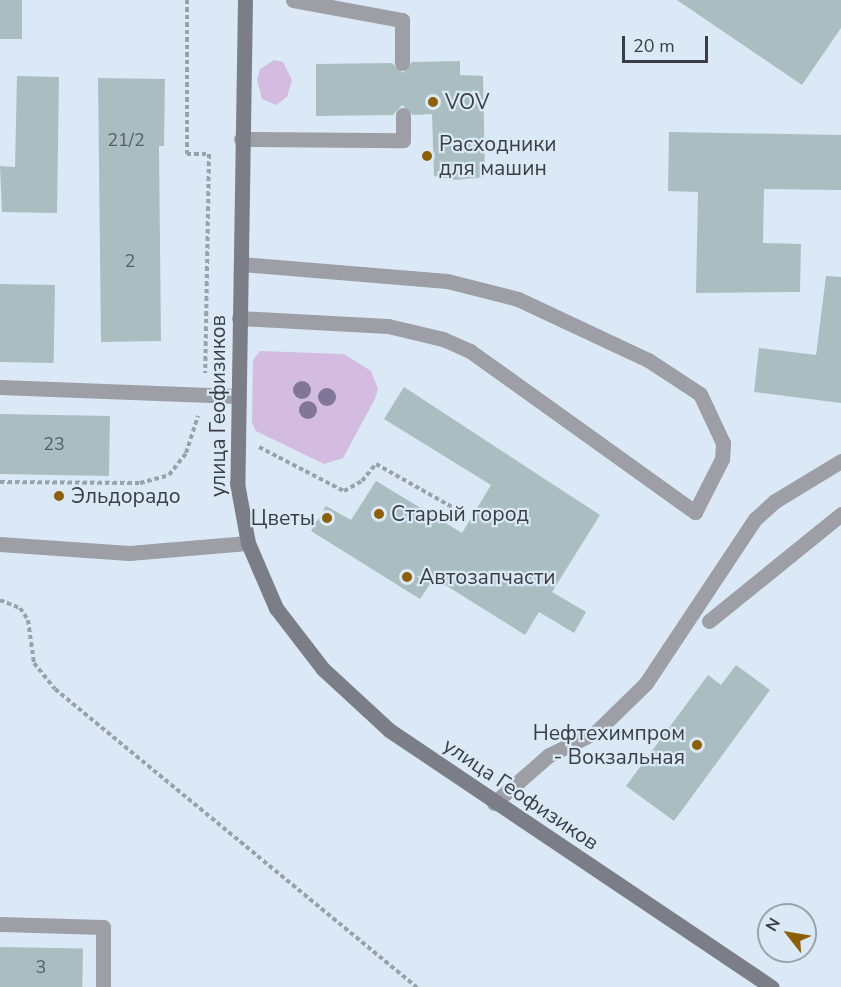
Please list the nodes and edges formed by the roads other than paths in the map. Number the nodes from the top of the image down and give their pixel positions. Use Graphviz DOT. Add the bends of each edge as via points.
graph roads {
  1 [pos="244,0"];
  2 [pos="293,0"];
  3 [pos="402,63"];
  4 [pos="403,115"];
  5 [pos="241,139"];
  6 [pos="241,264"];
  7 [pos="238,318"];
  8 [pos="0,387"];
  9 [pos="236,396"];
  10 [pos="841,462"];
  11 [pos="841,514"];
  12 [pos="248,543"];
  13 [pos="0,544"];
  14 [pos="709,621"];
  15 [pos="494,803"];
  16 [pos="0,924"];
  17 [pos="103,987"];
  18 [pos="772,987"];
  1 -- 5 [label="main road, улица Геофизиков"];
  2 -- 3 [label="street" via="402,20"];
  4 -- 5 [label="street" via="403,140"];
  5 -- 6 [label="main road, улица Геофизиков"];
  6 -- 7 [label="main road, улица Геофизиков"];
  6 -- 7 [label="street" via="447,281 518,299 648,360 700,394 723,443 722,459 695,512 470,351 443,339 388,326"];
  7 -- 9 [label="main road, улица Геофизиков"];
  8 -- 9 [label="street"];
  9 -- 12 [label="main road, улица Геофизиков" via="237,483"];
  10 -- 15 [label="street" via="775,501 755,519 646,683 596,732 549,755"];
  11 -- 14 [label="street"];
  12 -- 13 [label="street" via="129,553"];
  12 -- 15 [label="main road, улица Геофизиков" via="276,608 298,640 350,698"];
  15 -- 18 [label="main road, улица Геофизиков"];
  16 -- 17 [label="street" via="103,927"];
}
